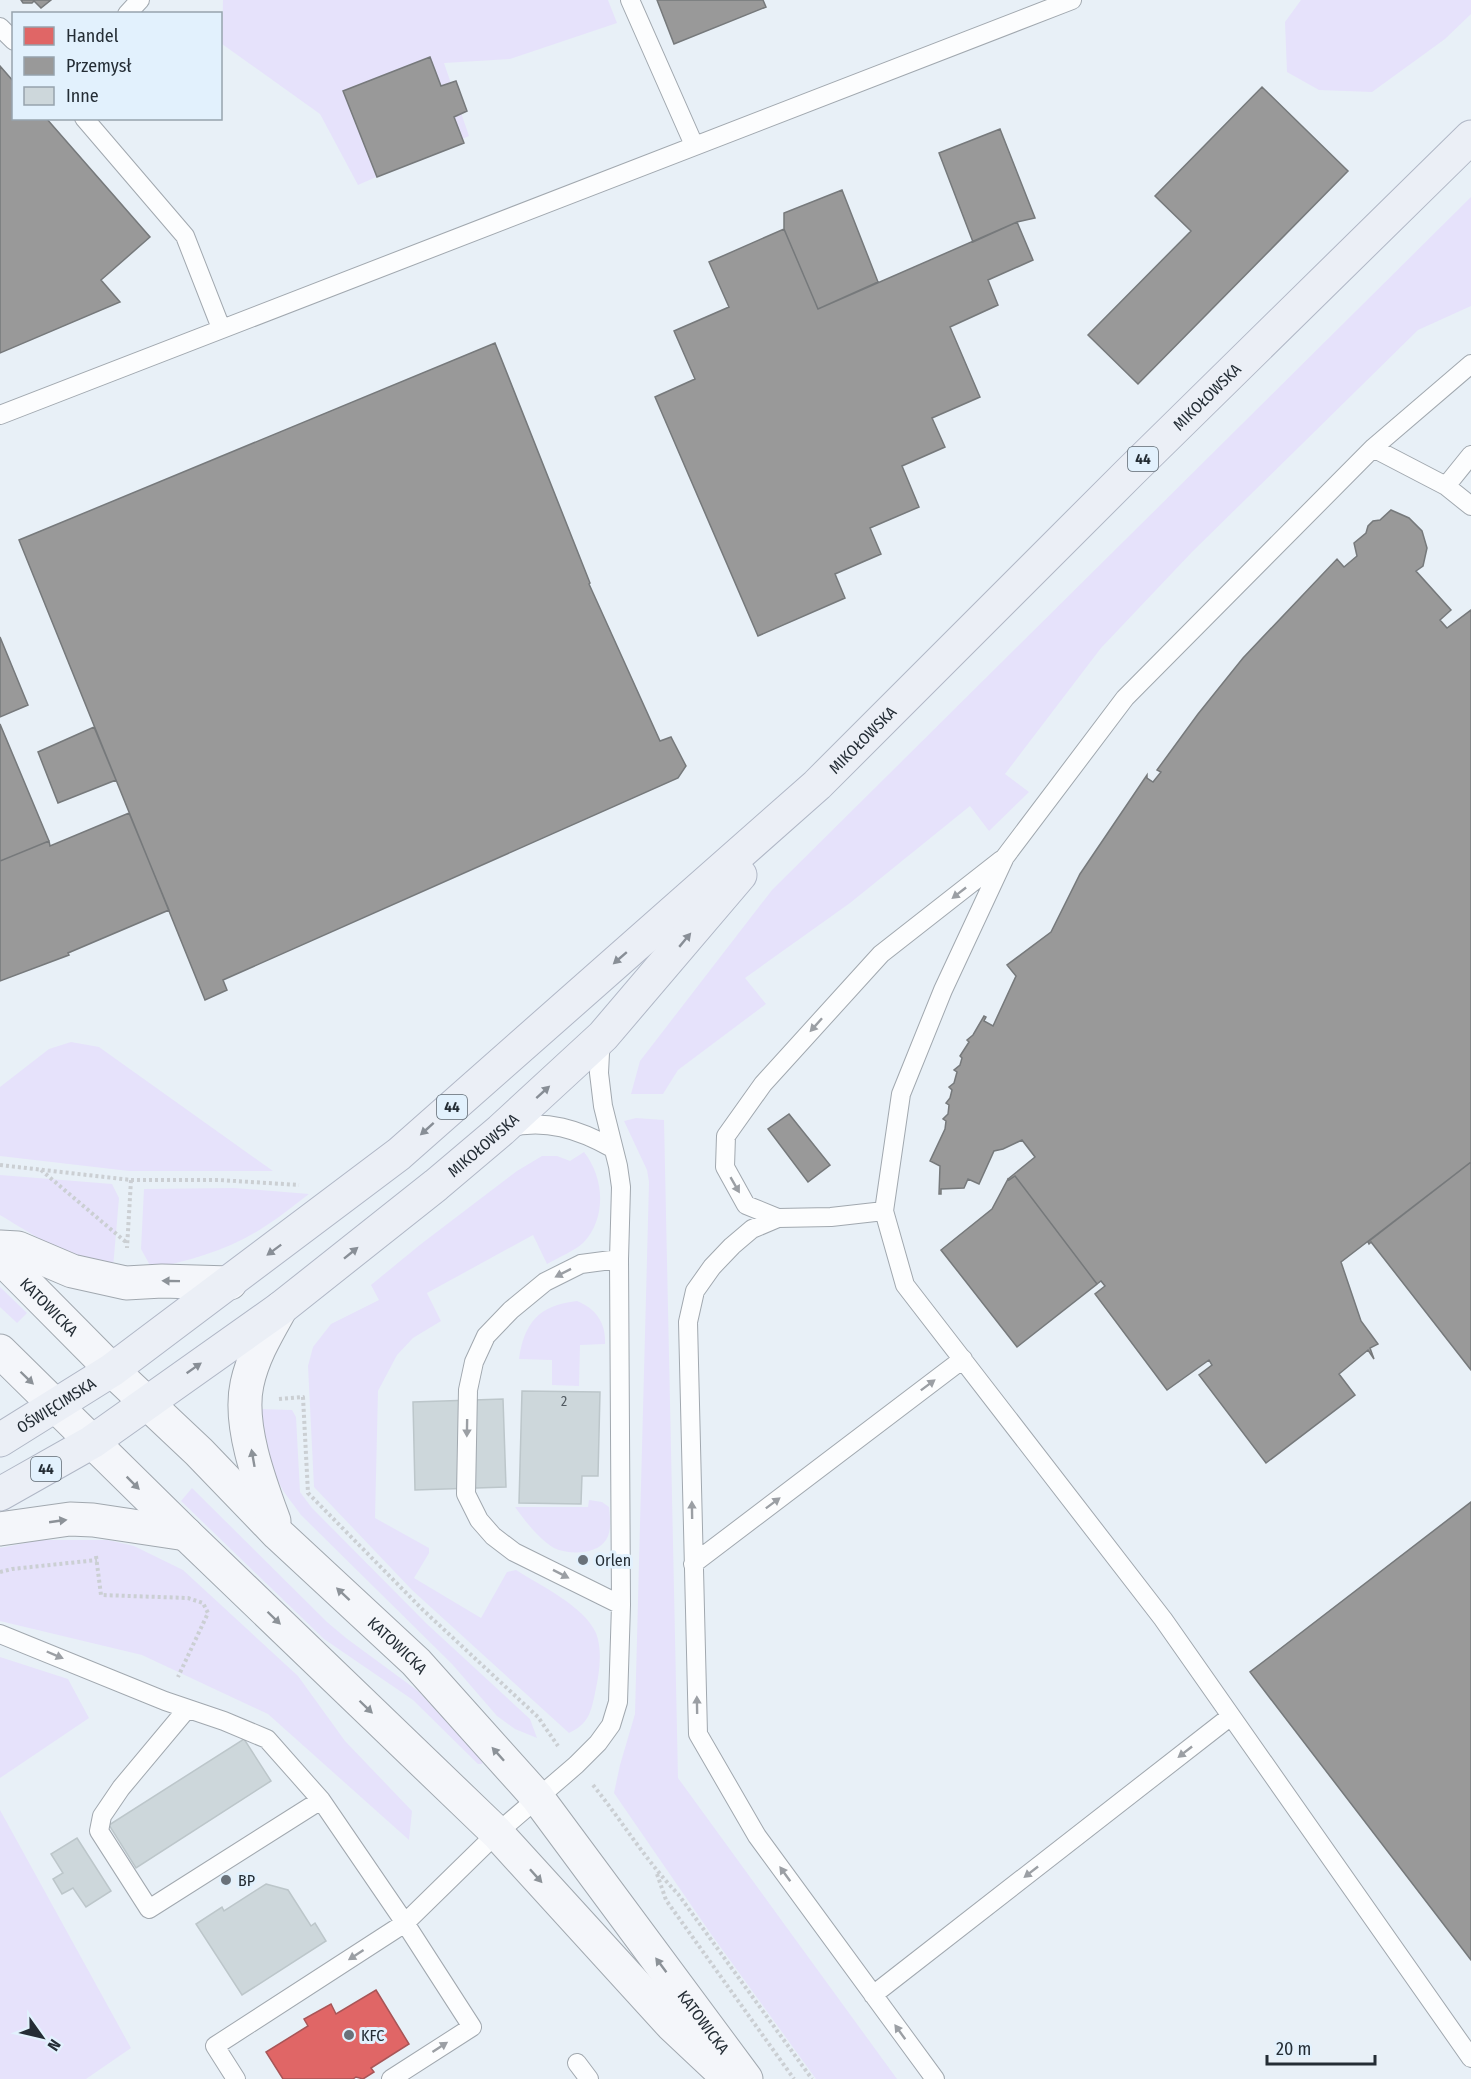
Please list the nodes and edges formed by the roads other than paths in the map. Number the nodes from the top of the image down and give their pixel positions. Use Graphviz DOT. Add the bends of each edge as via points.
graph roads {
  1 [pos="140,0"];
  2 [pos="630,0"];
  3 [pos="1072,0"];
  4 [pos="129,12"];
  5 [pos="0,27"];
  6 [pos="12,39"];
  7 [pos="86,120"];
  8 [pos="1471,136"];
  9 [pos="694,146"];
  10 [pos="221,327"];
  11 [pos="1471,364"];
  12 [pos="0,414"];
  13 [pos="1374,448"];
  14 [pos="1471,455"];
  15 [pos="1446,486"];
  16 [pos="1471,506"];
  17 [pos="817,784"];
  18 [pos="1005,857"];
  19 [pos="603,1036"];
  20 [pos="501,1130"];
  21 [pos="612,1148"];
  22 [pos="884,1212"];
  23 [pos="778,1218"];
  24 [pos="0,1247"];
  25 [pos="0,1257"];
  26 [pos="619,1259"];
  27 [pos="230,1283"];
  28 [pos="281,1308"];
  29 [pos="0,1351"];
  30 [pos="963,1359"];
  31 [pos="112,1370"];
  32 [pos="147,1403"];
  33 [pos="56,1405"];
  34 [pos="0,1440"];
  35 [pos="92,1442"];
  36 [pos="0,1494"];
  37 [pos="0,1529"];
  38 [pos="186,1534"];
  39 [pos="278,1534"];
  40 [pos="693,1564"];
  41 [pos="621,1605"];
  42 [pos="0,1634"];
  43 [pos="187,1709"];
  44 [pos="1231,1716"];
  45 [pos="537,1797"];
  46 [pos="321,1800"];
  47 [pos="497,1833"];
  48 [pos="405,1923"];
  49 [pos="873,1995"];
  50 [pos="1471,2058"];
  51 [pos="577,2063"];
  52 [pos="236,2079"];
  53 [pos="391,2079"];
  54 [pos="589,2079"];
  55 [pos="730,2079"];
  56 [pos="746,2079"];
  57 [pos="935,2079"];
  1 -- 4 [label="lane"];
  2 -- 9 [label="lane"];
  3 -- 9 [label="lane"];
  5 -- 6 [label="lane"];
  7 -- 10 [label="lane" via="184,236"];
  8 -- 17 [label="main road, MIKOŁOWSKA / 44"];
  9 -- 10 [label="lane"];
  10 -- 12 [label="lane"];
  11 -- 13 [label="lane"];
  13 -- 15 [label="lane"];
  13 -- 18 [label="lane" via="1125,698"];
  14 -- 15 [label="lane"];
  15 -- 16 [label="lane"];
  19 -- 17 [label="main road, MIKOŁOWSKA / 44, one-way"];
  17 -- 27 [label="main road, MIKOŁOWSKA / 44, one-way" via="399,1154"];
  18 -- 22 [label="lane" via="943,990 901,1094"];
  18 -- 23 [label="lane, one-way" via="881,954 763,1084 726,1136 724,1167 746,1205"];
  20 -- 19 [label="main road, MIKOŁOWSKA / 44, one-way"];
  19 -- 21 [label="lane" via="599,1073"];
  20 -- 21 [label="lane" via="524,1124 559,1126"];
  28 -- 20 [label="main road, MIKOŁOWSKA / 44, one-way"];
  21 -- 26 [label="lane" via="621,1187"];
  22 -- 23 [label="lane"];
  22 -- 30 [label="lane" via="905,1284"];
  40 -- 23 [label="lane, one-way" via="688,1322 692,1301 706,1275 732,1246 752,1229"];
  27 -- 24 [label="main road, one-way" via="126,1283 72,1271 18,1248"];
  25 -- 31 [label="main road, KATOWICKA"];
  26 -- 41 [label="lane"];
  26 -- 41 [label="lane, one-way" via="581,1264 545,1282 486,1336 474,1362 468,1390 466,1494 479,1520 514,1552"];
  27 -- 31 [label="main road, MIKOŁOWSKA / 44"];
  32 -- 28 [label="main road, MIKOŁOWSKA / 44, one-way"];
  39 -- 28 [label="main road, one-way" via="256,1472 245,1400 258,1348"];
  29 -- 33 [label="main road, KATOWICKA, one-way"];
  40 -- 30 [label="lane, one-way"];
  30 -- 44 [label="lane" via="1163,1619"];
  31 -- 32 [label="main road, KATOWICKA"];
  31 -- 33 [label="main road, OŚWIĘCIMSKA / 44"];
  32 -- 35 [label="main road, MIKOŁOWSKA / 44"];
  32 -- 39 [label="main road, KATOWICKA"];
  33 -- 34 [label="main road, OŚWIĘCIMSKA / 44"];
  33 -- 35 [label="main road, KATOWICKA"];
  35 -- 36 [label="main road, 44"];
  35 -- 38 [label="main road, KATOWICKA, one-way"];
  37 -- 38 [label="main road, one-way" via="70,1519"];
  38 -- 47 [label="main road, KATOWICKA, one-way"];
  45 -- 39 [label="main road, KATOWICKA, one-way" via="416,1662"];
  49 -- 40 [label="lane, one-way" via="757,1836 698,1734"];
  41 -- 45 [label="lane" via="618,1702 611,1725 576,1766"];
  42 -- 43 [label="lane, one-way"];
  43 -- 46 [label="lane" via="267,1739"];
  43 -- 46 [label="lane" via="121,1788 102,1816 99,1831 148,1909"];
  44 -- 49 [label="lane, one-way"];
  44 -- 50 [label="lane"];
  45 -- 47 [label="lane"];
  56 -- 45 [label="main road, KATOWICKA, one-way"];
  46 -- 48 [label="lane"];
  47 -- 48 [label="lane"];
  47 -- 55 [label="main road, KATOWICKA, one-way" via="672,2025"];
  48 -- 52 [label="lane, one-way" via="215,2046"];
  53 -- 48 [label="lane, one-way" via="472,2027"];
  57 -- 49 [label="lane, one-way"];
  51 -- 54 [label="lane"];
}
